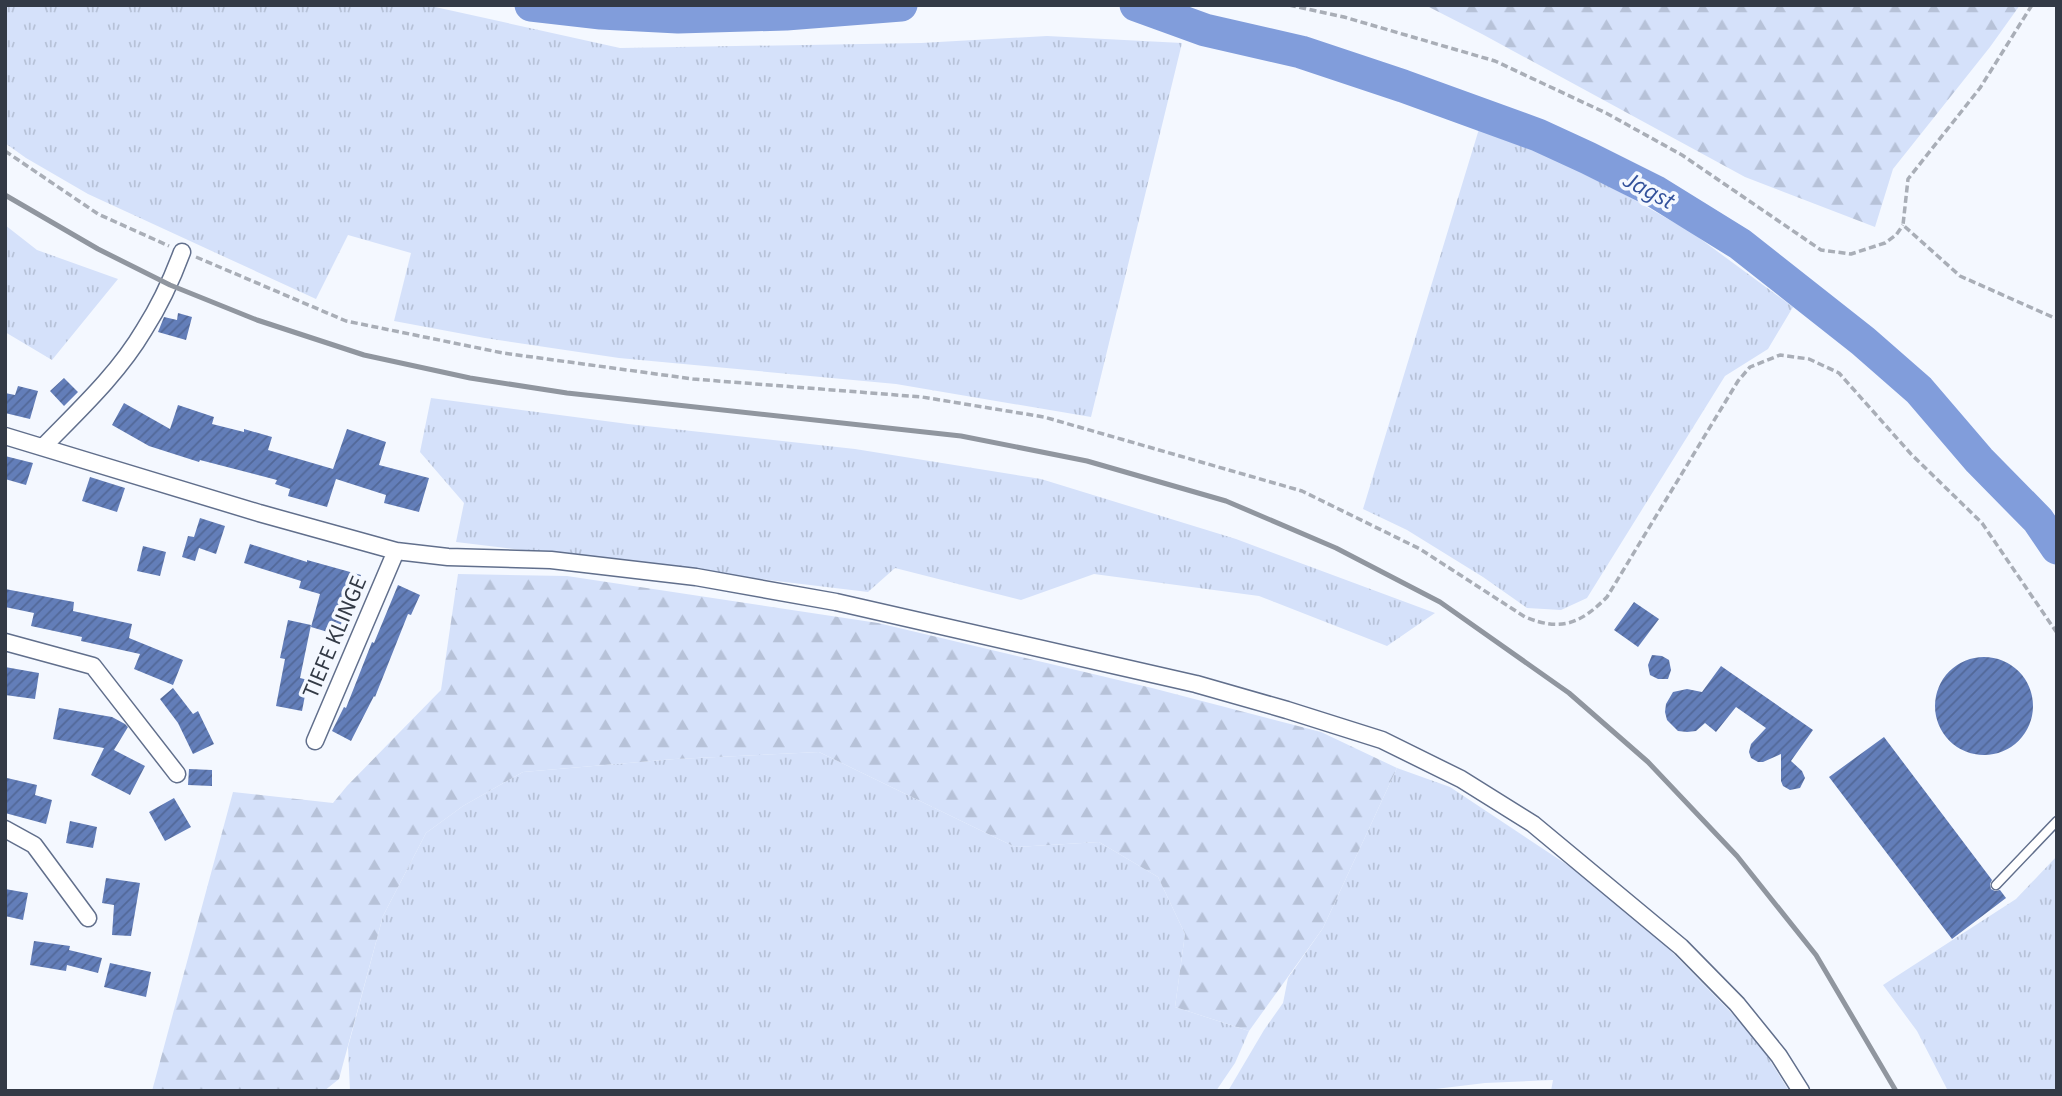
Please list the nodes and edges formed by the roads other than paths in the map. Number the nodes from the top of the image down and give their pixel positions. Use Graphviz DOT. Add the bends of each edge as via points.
graph roads {
  1 [pos="182,251"];
  2 [pos="5,436"];
  3 [pos="44,446"];
  4 [pos="396,551"];
  5 [pos="5,642"];
  6 [pos="315,741"];
  7 [pos="177,774"];
  8 [pos="2057,821"];
  9 [pos="5,828"];
  10 [pos="1996,886"];
  11 [pos="88,918"];
  12 [pos="1801,1091"];
  1 -- 3 [label="street" via="170,285 143,332 109,377"];
  2 -- 3 [label="street"];
  3 -- 4 [label="street"];
  4 -- 6 [label="street, TIEFE KLINGE"];
  4 -- 12 [label="street" via="551,560 696,577 836,602 1196,684 1382,740 1461,779 1533,824 1681,947 1737,1004"];
  5 -- 7 [label="street" via="93,666"];
  8 -- 10 [label="lane"];
  9 -- 11 [label="street" via="34,845"];
}
